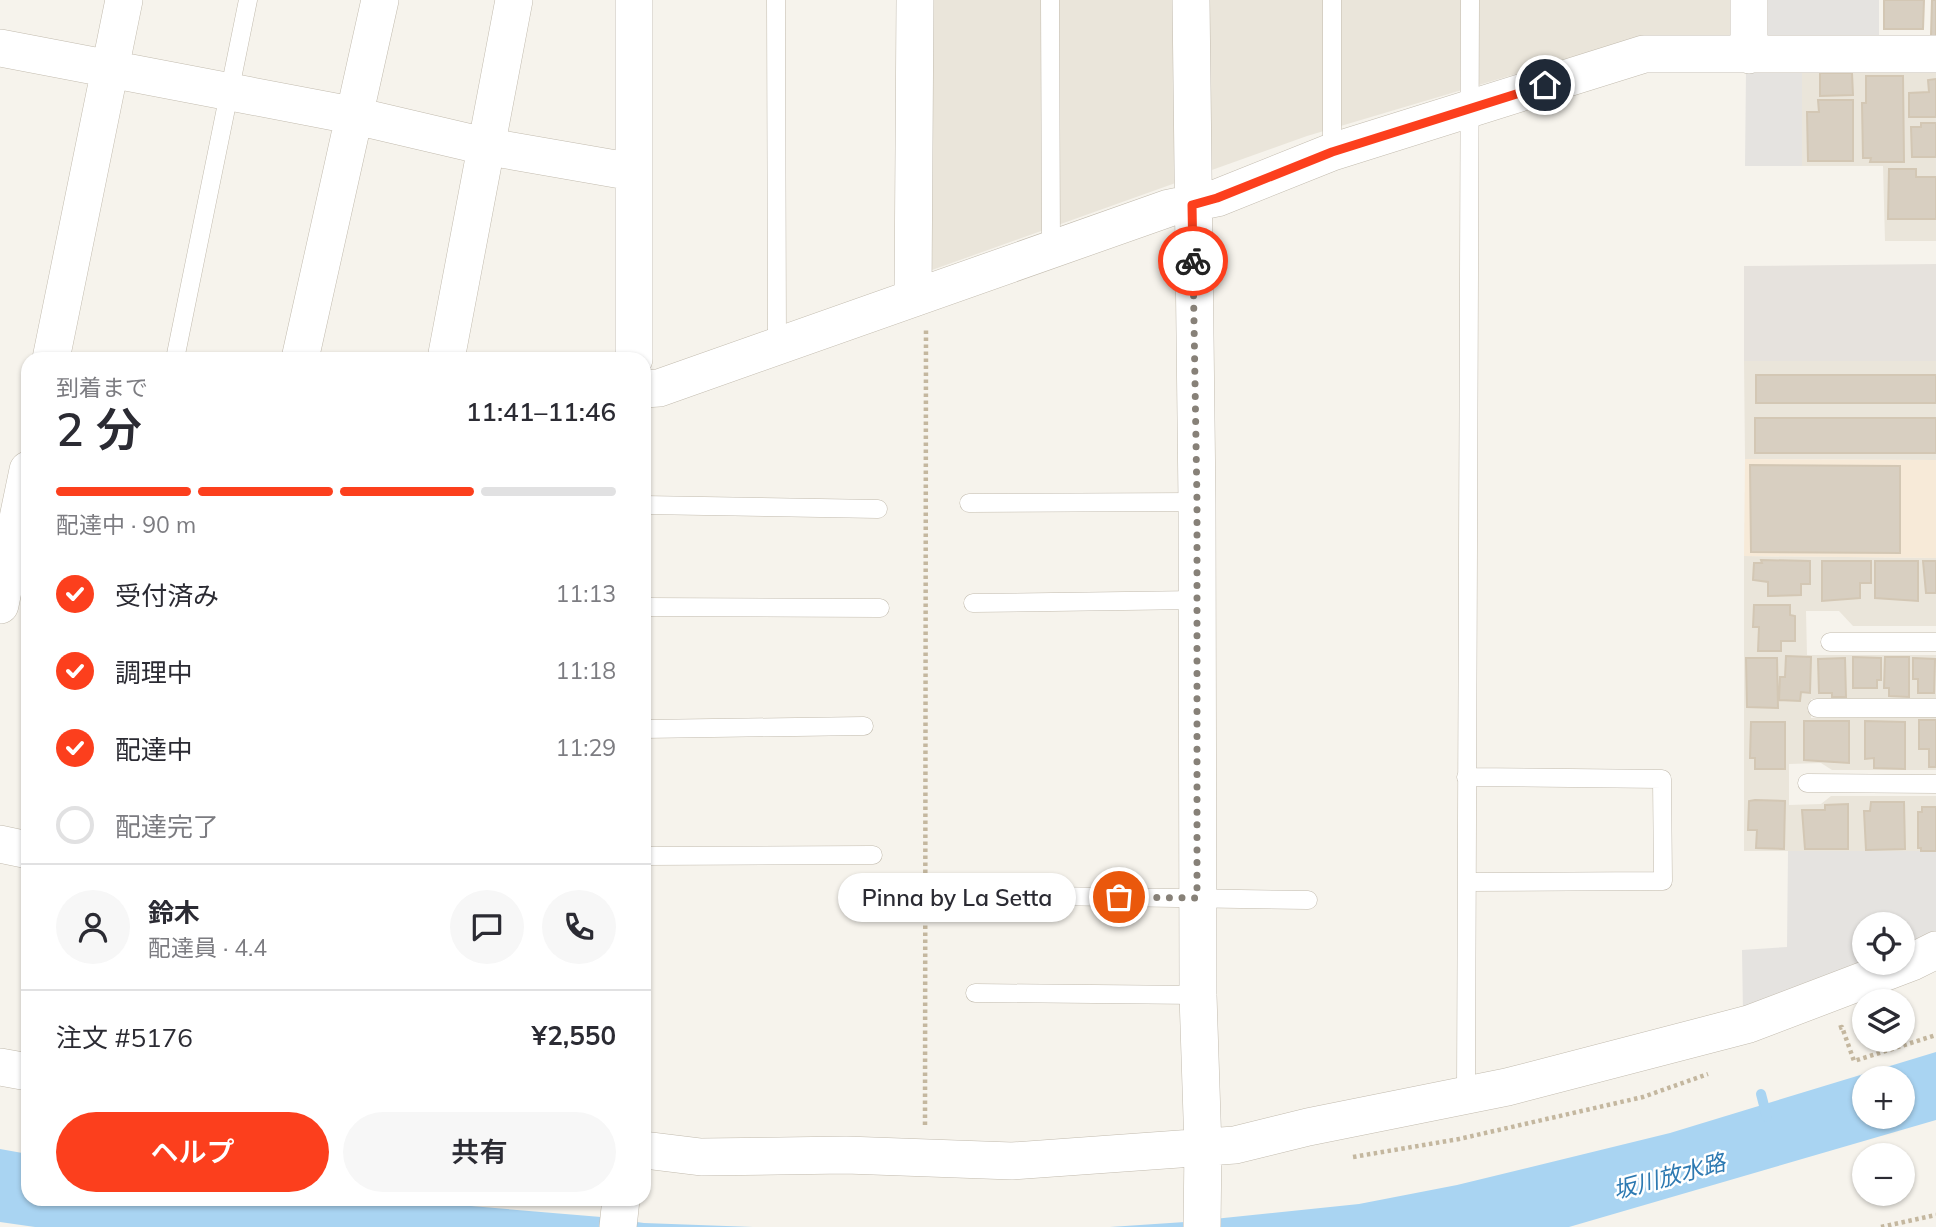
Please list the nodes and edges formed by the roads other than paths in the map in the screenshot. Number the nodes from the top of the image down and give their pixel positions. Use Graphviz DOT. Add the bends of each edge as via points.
graph roads {
  1 [pos="124,0"];
  2 [pos="248,0"];
  3 [pos="380,0"];
  4 [pos="514,0"];
  5 [pos="634,0"];
  6 [pos="776,0"];
  7 [pos="915,0"];
  8 [pos="1050,0"];
  9 [pos="1191,0"];
  10 [pos="1332,0"];
  11 [pos="1470,0"];
  12 [pos="1749,0"];
  13 [pos="0,48"];
  14 [pos="1936,54"];
  15 [pos="1749,55"];
  16 [pos="110,69"];
  17 [pos="229,91"];
  18 [pos="1470,107"];
  19 [pos="356,116"];
  20 [pos="484,146"];
  21 [pos="1332,152"];
  22 [pos="633,172"];
  23 [pos="1192,205"];
  24 [pos="1051,248"];
  25 [pos="920,295"];
  26 [pos="777,346"];
  27 [pos="52,352"];
  28 [pos="176,352"];
  29 [pos="302,352"];
  30 [pos="447,352"];
  31 [pos="634,352"];
  32 [pos="651,389"];
  33 [pos="1197,502"];
  34 [pos="969,503"];
  35 [pos="651,505"];
  36 [pos="878,509"];
  37 [pos="21,510"];
  38 [pos="8,584"];
  39 [pos="1197,600"];
  40 [pos="973,603"];
  41 [pos="651,607"];
  42 [pos="880,608"];
  43 [pos="1830,642"];
  44 [pos="1936,642"];
  45 [pos="1817,708"];
  46 [pos="1936,708"];
  47 [pos="864,726"];
  48 [pos="651,729"];
  49 [pos="1466,777"];
  50 [pos="1807,783"];
  51 [pos="1936,783"];
  52 [pos="0,844"];
  53 [pos="21,848"];
  54 [pos="873,855"];
  55 [pos="651,856"];
  56 [pos="1467,882"];
  57 [pos="988,895"];
  58 [pos="1197,898"];
  59 [pos="1308,900"];
  60 [pos="1936,950"];
  61 [pos="975,993"];
  62 [pos="1198,995"];
  63 [pos="0,1067"];
  64 [pos="21,1070"];
  65 [pos="1466,1095"];
  66 [pos="1203,1148"];
  67 [pos="651,1151"];
  68 [pos="620,1206"];
  69 [pos="618,1227"];
  70 [pos="1202,1227"];
  1 -- 16 [label="street"];
  2 -- 17 [label="lane"];
  3 -- 19 [label="street"];
  4 -- 20 [label="street"];
  5 -- 22 [label="street"];
  6 -- 26 [label="lane"];
  7 -- 25 [label="street"];
  8 -- 24 [label="lane"];
  9 -- 23 [label="street"];
  10 -- 21 [label="lane"];
  11 -- 18 [label="lane"];
  12 -- 15 [label="street"];
  13 -- 16 [label="street"];
  14 -- 15 [label="street"];
  15 -- 18 [label="street" via="1644,54"];
  16 -- 17 [label="street"];
  16 -- 27 [label="street"];
  17 -- 19 [label="street"];
  17 -- 28 [label="lane"];
  18 -- 21 [label="street"];
  18 -- 49 [label="lane"];
  19 -- 20 [label="street"];
  19 -- 29 [label="street"];
  20 -- 22 [label="street"];
  20 -- 30 [label="street"];
  21 -- 23 [label="street"];
  22 -- 31 [label="street"];
  23 -- 24 [label="street" via="1169,208"];
  23 -- 33 [label="street"];
  24 -- 25 [label="street"];
  25 -- 26 [label="street"];
  26 -- 32 [label="street"];
  33 -- 34 [label="lane"];
  33 -- 39 [label="street"];
  35 -- 36 [label="lane"];
  37 -- 38 [label="street"];
  39 -- 40 [label="lane"];
  39 -- 58 [label="street"];
  41 -- 42 [label="lane"];
  43 -- 44 [label="lane"];
  45 -- 46 [label="lane"];
  47 -- 48 [label="lane"];
  49 -- 56 [label="lane"];
  49 -- 56 [label="lane" via="1662,779 1662,881"];
  50 -- 51 [label="lane"];
  52 -- 53 [label="street"];
  54 -- 55 [label="lane"];
  56 -- 65 [label="lane"];
  57 -- 58 [label="lane"];
  58 -- 59 [label="lane"];
  58 -- 62 [label="street"];
  60 -- 65 [label="street" via="1749,1024"];
  61 -- 62 [label="lane"];
  62 -- 66 [label="street"];
  63 -- 64 [label="street"];
  65 -- 66 [label="street"];
  66 -- 67 [label="street" via="1012,1161 846,1155 701,1157"];
  66 -- 70 [label="street"];
  68 -- 69 [label="street"];
}
